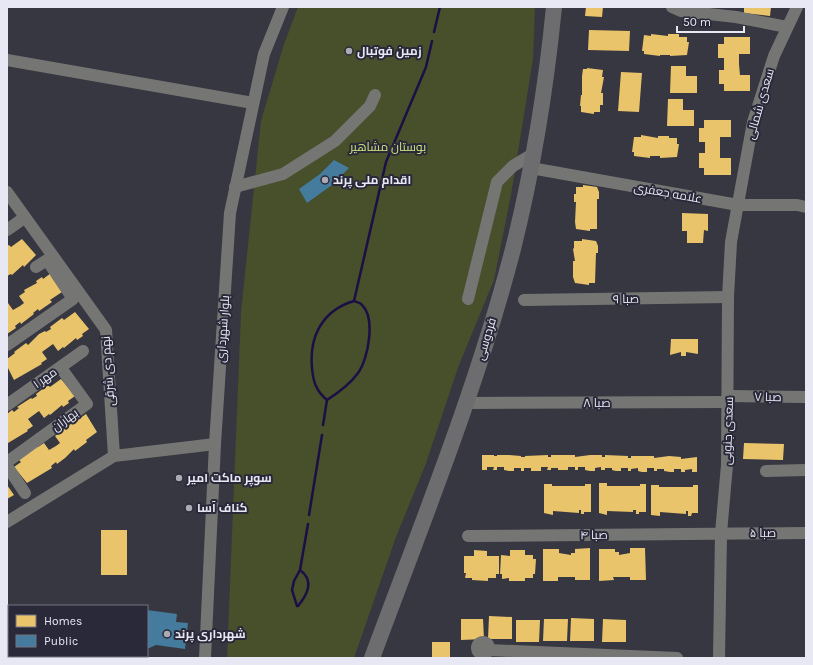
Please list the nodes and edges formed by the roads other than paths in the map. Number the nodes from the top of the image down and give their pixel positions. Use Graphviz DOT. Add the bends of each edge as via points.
graph roads {
  1 [pos="283,7"];
  2 [pos="554,7"];
  3 [pos="672,7"];
  4 [pos="797,7"];
  5 [pos="787,27"];
  6 [pos="7,60"];
  7 [pos="376,95"];
  8 [pos="253,103"];
  9 [pos="532,161"];
  10 [pos="235,187"];
  11 [pos="7,192"];
  12 [pos="738,205"];
  13 [pos="806,207"];
  14 [pos="24,218"];
  15 [pos="7,230"];
  16 [pos="36,267"];
  17 [pos="728,297"];
  18 [pos="468,299"];
  19 [pos="524,300"];
  20 [pos="7,345"];
  21 [pos="84,351"];
  22 [pos="61,368"];
  23 [pos="806,397"];
  24 [pos="729,399"];
  25 [pos="8,402"];
  26 [pos="466,403"];
  27 [pos="215,444"];
  28 [pos="114,456"];
  29 [pos="7,462"];
  30 [pos="7,466"];
  31 [pos="806,470"];
  32 [pos="766,471"];
  33 [pos="25,493"];
  34 [pos="7,522"];
  35 [pos="806,532"];
  36 [pos="721,533"];
  37 [pos="468,536"];
  38 [pos="489,650"];
  39 [pos="205,658"];
  40 [pos="372,658"];
  41 [pos="677,658"];
  42 [pos="720,658"];
  1 -- 8 [label="street, بلوار شهرداری" via="264,54"];
  2 -- 9 [label="main road, فردوسی" via="548,67"];
  3 -- 5 [label="street" via="681,11 736,17"];
  4 -- 5 [label="street, سعدی شمالی"];
  5 -- 12 [label="street, سعدی شمالی" via="774,56 753,122"];
  6 -- 8 [label="street"];
  7 -- 10 [label="street" via="370,106 328,145 283,174"];
  8 -- 10 [label="street, بلوار شهرداری"];
  9 -- 12 [label="street, علامه جعفری"];
  9 -- 18 [label="street" via="513,166 497,182"];
  9 -- 26 [label="main road, فردوسی" via="512,249"];
  10 -- 27 [label="street, بلوار شهرداری" via="230,213"];
  11 -- 14 [label="street, نهم دی شرقی"];
  12 -- 13 [label="street, علامه جعفری"];
  12 -- 17 [label="street, سعدی جنوبی" via="731,242"];
  14 -- 15 [label="street"];
  14 -- 28 [label="street, نهم دی شرقی" via="106,330"];
  16 -- 20 [label="street" via="47,260 73,299"];
  17 -- 19 [label="street, صبا ۹"];
  17 -- 24 [label="street, سعدی جنوبی"];
  21 -- 22 [label="street, مهر ۱"];
  22 -- 25 [label="street, مهر ۱"];
  22 -- 29 [label="street, بهاران" via="87,404"];
  23 -- 24 [label="street, صبا ۷"];
  24 -- 26 [label="street, صبا ۸"];
  24 -- 36 [label="street, سعدی جنوبی" via="728,465"];
  26 -- 40 [label="main road, فردوسی"];
  27 -- 28 [label="street"];
  27 -- 39 [label="street, بلوار شهرداری"];
  28 -- 34 [label="street"];
  30 -- 33 [label="street"];
  31 -- 32 [label="street"];
  35 -- 36 [label="street, صبا ۵"];
  36 -- 37 [label="street, صبا ۴"];
  36 -- 42 [label="street, سعدی جنوبی"];
  38 -- 41 [label="street"];
}
